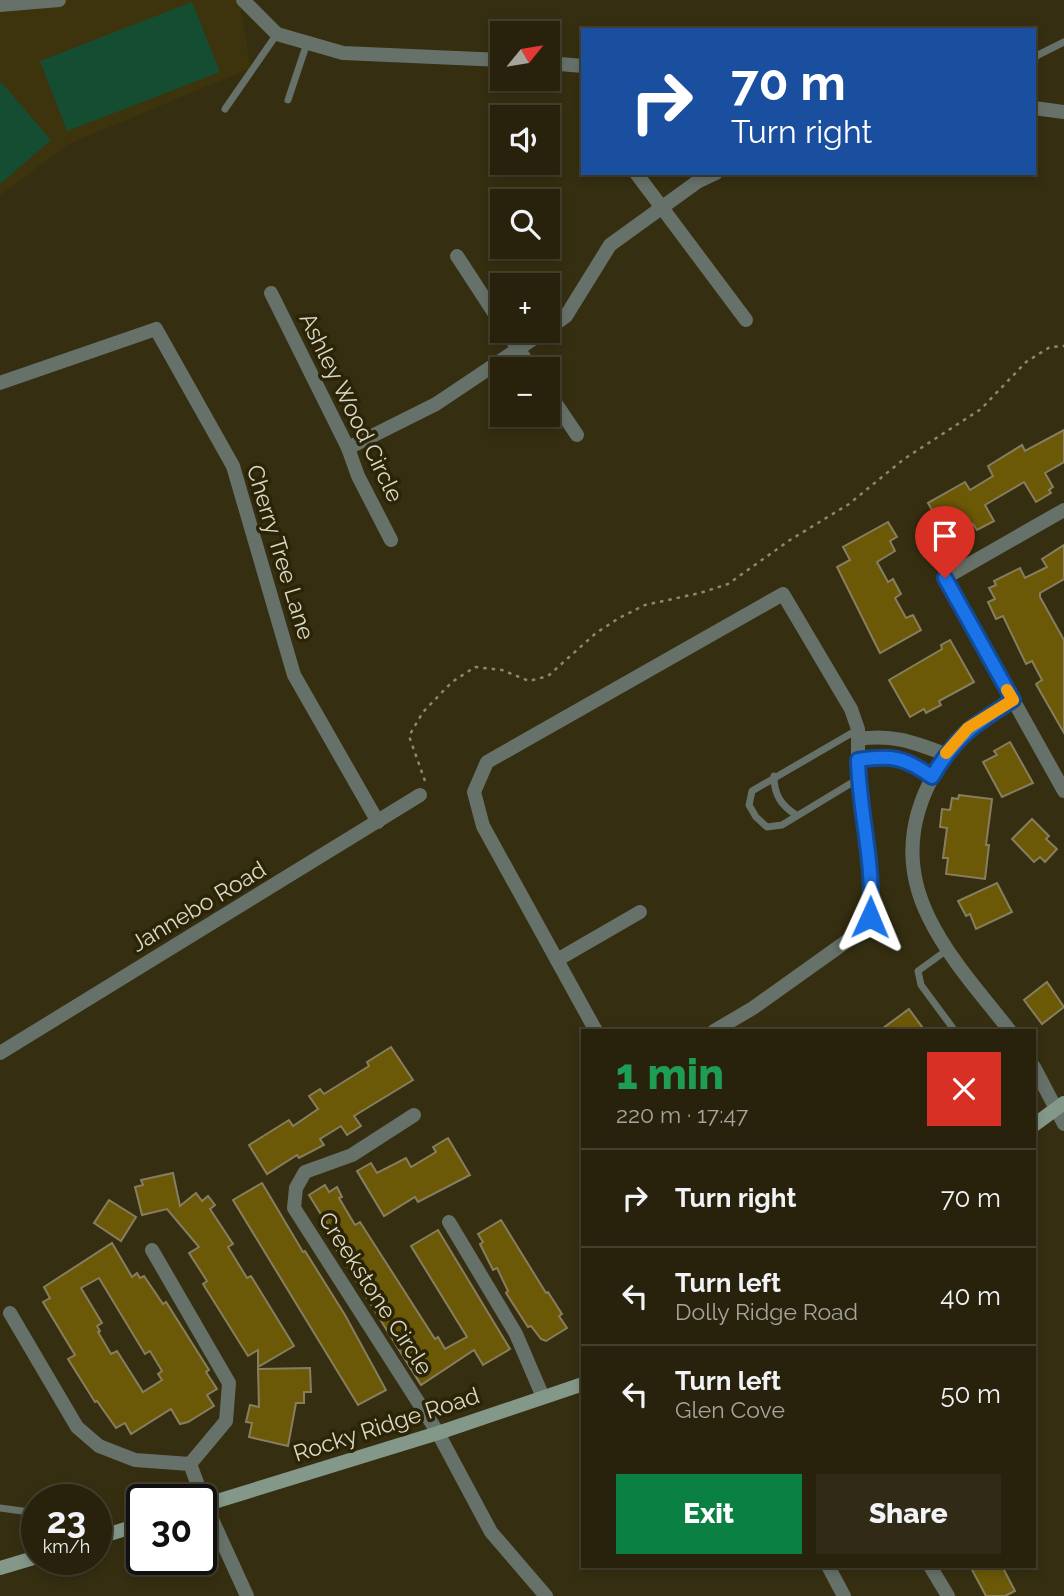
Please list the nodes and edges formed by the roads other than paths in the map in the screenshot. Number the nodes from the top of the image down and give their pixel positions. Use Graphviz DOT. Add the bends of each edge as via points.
graph roads {
  1 [pos="59,0"];
  2 [pos="243,0"];
  3 [pos="0,5"];
  4 [pos="277,34"];
  5 [pos="307,42"];
  6 [pos="1064,43"];
  7 [pos="1036,57"];
  8 [pos="490,59"];
  9 [pos="560,64"];
  10 [pos="581,66"];
  11 [pos="288,100"];
  12 [pos="1036,108"];
  13 [pos="225,109"];
  14 [pos="1064,112"];
  15 [pos="637,175"];
  16 [pos="712,175"];
  17 [pos="661,207"];
  18 [pos="457,256"];
  19 [pos="271,293"];
  20 [pos="490,307"];
  21 [pos="560,320"];
  22 [pos="746,320"];
  23 [pos="514,343"];
  24 [pos="527,343"];
  25 [pos="518,349"];
  26 [pos="524,357"];
  27 [pos="0,383"];
  28 [pos="560,410"];
  29 [pos="577,435"];
  30 [pos="348,448"];
  31 [pos="1064,510"];
  32 [pos="391,540"];
  33 [pos="1013,700"];
  34 [pos="858,734"];
  35 [pos="945,754"];
  36 [pos="858,760"];
  37 [pos="775,776"];
  38 [pos="932,777"];
  39 [pos="858,779"];
  40 [pos="1064,791"];
  41 [pos="420,795"];
  42 [pos="796,815"];
  43 [pos="378,822"];
  44 [pos="640,912"];
  45 [pos="947,949"];
  46 [pos="557,960"];
  47 [pos="595,1029"];
  48 [pos="716,1029"];
  49 [pos="954,1029"];
  50 [pos="1008,1029"];
  51 [pos="0,1054"];
  52 [pos="1036,1070"];
  53 [pos="1059,1107"];
  54 [pos="414,1115"];
  55 [pos="1036,1124"];
  56 [pos="1064,1124"];
  57 [pos="449,1222"];
  58 [pos="152,1250"];
  59 [pos="9,1313"];
  60 [pos="581,1385"];
  61 [pos="543,1397"];
  62 [pos="438,1433"];
  63 [pos="190,1464"];
  64 [pos="196,1484"];
  65 [pos="217,1501"];
  66 [pos="0,1508"];
  67 [pos="21,1511"];
  68 [pos="217,1534"];
  69 [pos="21,1562"];
  70 [pos="829,1568"];
  71 [pos="931,1568"];
  72 [pos="0,1569"];
  73 [pos="247,1596"];
  74 [pos="546,1596"];
  75 [pos="845,1596"];
  76 [pos="948,1596"];
  1 -- 3 [label="street"];
  2 -- 4 [label="street"];
  4 -- 5 [label="street"];
  4 -- 13 [label="lane"];
  5 -- 8 [label="street" via="344,53"];
  5 -- 11 [label="lane"];
  6 -- 7 [label="lane"];
  9 -- 10 [label="street"];
  12 -- 14 [label="street"];
  15 -- 17 [label="street"];
  16 -- 17 [label="street"];
  17 -- 21 [label="street" via="610,244"];
  17 -- 22 [label="street"];
  18 -- 20 [label="street"];
  19 -- 30 [label="street, Ashley Wood Circle"];
  23 -- 25 [label="street"];
  24 -- 25 [label="street"];
  25 -- 26 [label="street"];
  25 -- 30 [label="street" via="436,404"];
  27 -- 43 [label="street, Cherry Tree Lane" via="156,329 233,466 294,674"];
  28 -- 29 [label="street"];
  30 -- 32 [label="street, Ashley Wood Circle"];
  31 -- 33 [label="street" via="945,578"];
  33 -- 35 [label="street" via="968,728"];
  33 -- 40 [label="street"];
  34 -- 35 [label="street" via="898,738"];
  34 -- 36 [label="street"];
  34 -- 37 [label="lane"];
  34 -- 46 [label="street" via="851,709 783,594 487,762 474,792 483,825"];
  35 -- 38 [label="street"];
  36 -- 38 [label="street" via="883,756 910,761"];
  36 -- 39 [label="street"];
  37 -- 42 [label="lane" via="774,786 783,806"];
  37 -- 42 [label="lane" via="752,791 749,805 767,827 782,825"];
  38 -- 45 [label="street" via="917,808 911,859 928,918"];
  39 -- 42 [label="lane"];
  39 -- 48 [label="street" via="872,896 870,917 861,931"];
  41 -- 43 [label="street, Jannebo Road"];
  43 -- 51 [label="street, Jannebo Road"];
  44 -- 46 [label="street"];
  45 -- 49 [label="lane" via="918,971 921,985"];
  45 -- 50 [label="street"];
  46 -- 47 [label="street"];
  52 -- 53 [label="street"];
  53 -- 55 [label="main road"];
  53 -- 56 [label="street"];
  54 -- 62 [label="street, Creekstone Circle" via="352,1155 306,1172 296,1188 294,1208"];
  57 -- 61 [label="street" via="516,1334"];
  58 -- 63 [label="street" via="229,1383 226,1420"];
  59 -- 63 [label="street" via="77,1427 99,1446 135,1460"];
  60 -- 61 [label="main road, Rocky Ridge Road"];
  61 -- 62 [label="main road, Rocky Ridge Road"];
  62 -- 65 [label="main road, Rocky Ridge Road"];
  62 -- 74 [label="street" via="491,1532"];
  63 -- 64 [label="street"];
  66 -- 67 [label="lane"];
  68 -- 73 [label="street"];
  69 -- 72 [label="main road"];
  70 -- 75 [label="street"];
  71 -- 76 [label="street"];
}
